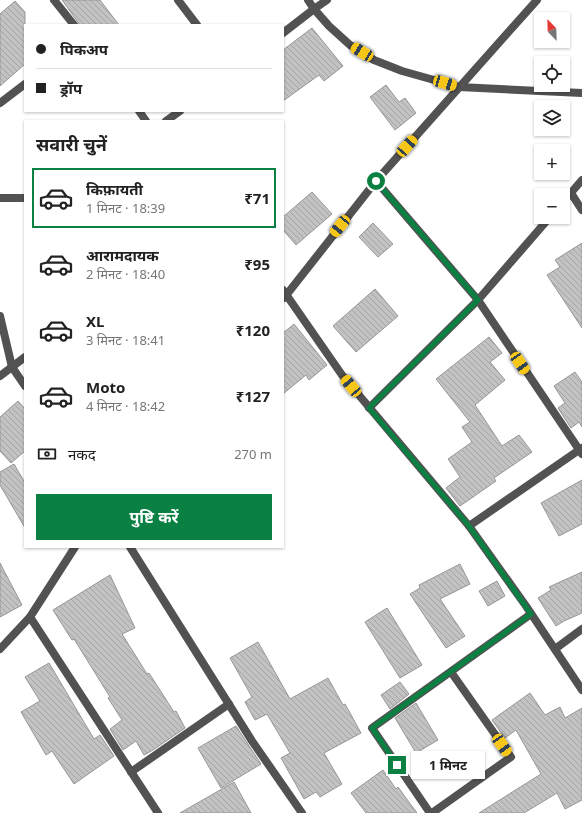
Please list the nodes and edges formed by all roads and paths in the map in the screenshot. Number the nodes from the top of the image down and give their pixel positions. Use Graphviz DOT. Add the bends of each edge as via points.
graph roads {
  1 [pos="54,0"];
  2 [pos="178,0"];
  3 [pos="308,0"];
  4 [pos="327,0"];
  5 [pos="537,0"];
  6 [pos="314,9"];
  7 [pos="73,24"];
  8 [pos="196,24"];
  9 [pos="284,32"];
  10 [pos="24,85"];
  11 [pos="459,87"];
  12 [pos="582,93"];
  13 [pos="0,103"];
  14 [pos="179,112"];
  15 [pos="167,120"];
  16 [pos="582,180"];
  17 [pos="376,181"];
  18 [pos="571,193"];
  19 [pos="0,198"];
  20 [pos="24,198"];
  21 [pos="582,210"];
  22 [pos="544,224"];
  23 [pos="284,294"];
  24 [pos="478,300"];
  25 [pos="0,316"];
  26 [pos="24,359"];
  27 [pos="12,367"];
  28 [pos="0,376"];
  29 [pos="24,385"];
  30 [pos="369,408"];
  31 [pos="581,450"];
  32 [pos="469,526"];
  33 [pos="74,548"];
  34 [pos="131,548"];
  35 [pos="531,614"];
  36 [pos="30,617"];
  37 [pos="582,629"];
  38 [pos="0,649"];
  39 [pos="555,649"];
  40 [pos="451,672"];
  41 [pos="582,690"];
  42 [pos="229,704"];
  43 [pos="131,772"];
  44 [pos="158,813"];
  45 [pos="302,813"];
  46 [pos="431,813"];
  1 -- 7 [label="street"];
  2 -- 8 [label="street"];
  3 -- 6 [label="street"];
  4 -- 6 [label="street"];
  5 -- 11 [label="street"];
  6 -- 9 [label="street"];
  6 -- 11 [label="street" via="350,45 374,60 402,71"];
  10 -- 13 [label="street"];
  11 -- 12 [label="street"];
  11 -- 17 [label="street"];
  14 -- 15 [label="street"];
  16 -- 18 [label="street"];
  17 -- 23 [label="street"];
  17 -- 24 [label="street"];
  18 -- 21 [label="street"];
  19 -- 20 [label="street"];
  22 -- 24 [label="street"];
  23 -- 30 [label="street"];
  24 -- 30 [label="street"];
  24 -- 31 [label="street"];
  25 -- 27 [label="street"];
  26 -- 27 [label="street"];
  27 -- 28 [label="street"];
  27 -- 29 [label="street"];
  30 -- 32 [label="street"];
  31 -- 32 [label="street"];
  32 -- 35 [label="street"];
  33 -- 36 [label="street"];
  34 -- 42 [label="street"];
  35 -- 39 [label="street"];
  35 -- 40 [label="street"];
  36 -- 38 [label="street"];
  36 -- 43 [label="street"];
  37 -- 39 [label="street"];
  39 -- 41 [label="street"];
  40 -- 46 [label="street" via="510,757"];
  40 -- 46 [label="street" via="372,728"];
  42 -- 43 [label="street"];
  42 -- 45 [label="street"];
  43 -- 44 [label="street"];
}
